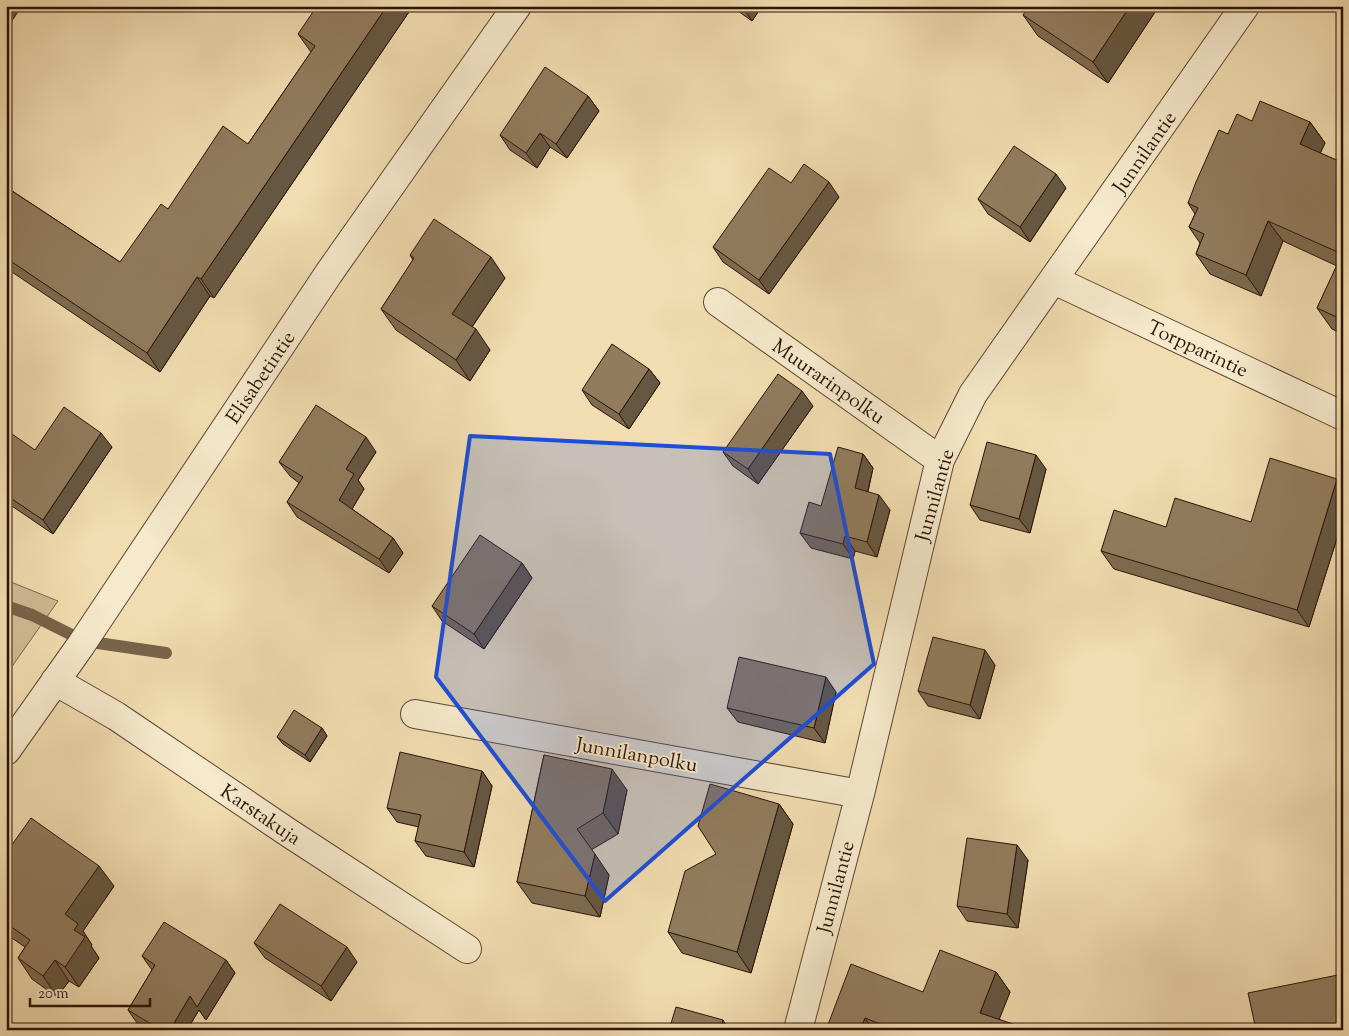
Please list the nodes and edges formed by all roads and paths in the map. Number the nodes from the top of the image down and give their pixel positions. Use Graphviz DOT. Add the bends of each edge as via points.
graph roads {
  1 [pos="517,6"];
  2 [pos="1245,6"];
  3 [pos="1054,280"];
  4 [pos="718,302"];
  5 [pos="1343,416"];
  6 [pos="940,460"];
  7 [pos="55,681"];
  8 [pos="415,714"];
  9 [pos="6,751"];
  10 [pos="860,794"];
  11 [pos="467,949"];
  12 [pos="798,1030"];
  1 -- 7 [label="street, Elisabetintie" via="329,274"];
  2 -- 3 [label="street, Junnilantie"];
  3 -- 5 [label="street, Torpparintie"];
  3 -- 6 [label="street, Junnilantie" via="973,394"];
  4 -- 6 [label="street, Muurarinpolku"];
  6 -- 10 [label="street, Junnilantie"];
  7 -- 9 [label="street, Elisabetintie"];
  7 -- 11 [label="street, Karstakuja" via="116,716"];
  8 -- 10 [label="street, Junnilanpolku"];
  10 -- 12 [label="street, Junnilantie"];
}
